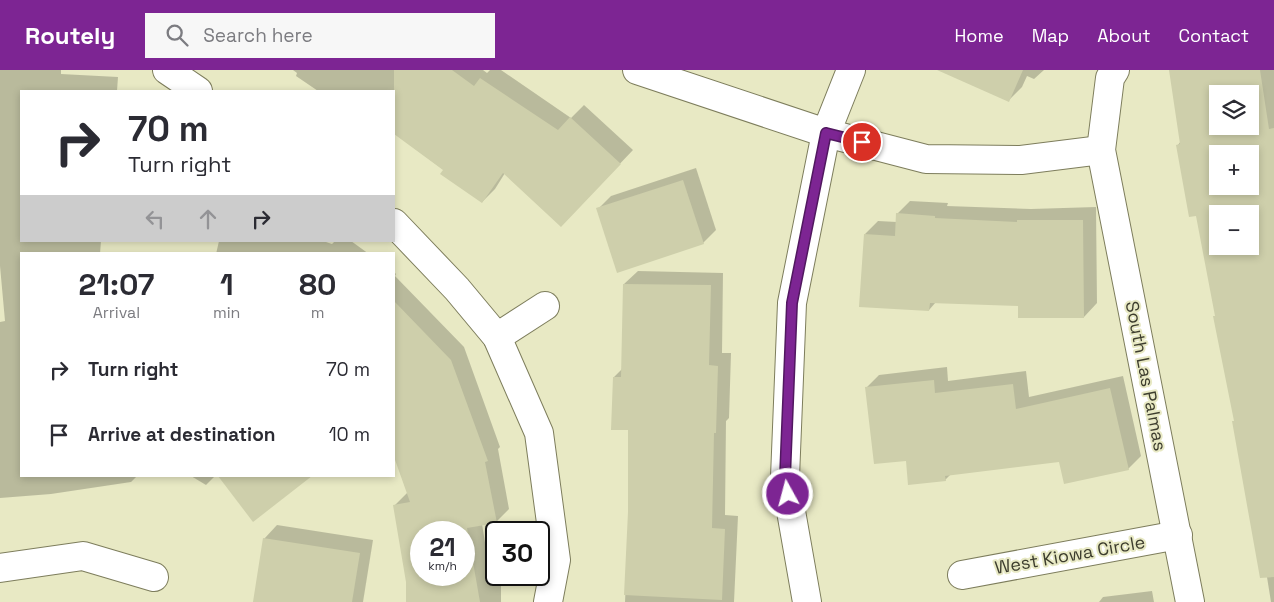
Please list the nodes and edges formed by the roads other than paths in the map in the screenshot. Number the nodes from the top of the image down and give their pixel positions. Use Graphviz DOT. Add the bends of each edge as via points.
graph roads {
  1 [pos="167,70"];
  2 [pos="636,70"];
  3 [pos="851,70"];
  4 [pos="1115,70"];
  5 [pos="197,90"];
  6 [pos="826,133"];
  7 [pos="1101,150"];
  8 [pos="395,224"];
  9 [pos="545,306"];
  10 [pos="496,337"];
  11 [pos="1178,535"];
  12 [pos="0,568"];
  13 [pos="962,575"];
  14 [pos="154,577"];
  15 [pos="548,602"];
  16 [pos="807,602"];
  17 [pos="1190,602"];
  1 -- 5 [label="street"];
  2 -- 6 [label="street"];
  3 -- 6 [label="street"];
  4 -- 7 [label="street, South Las Palmas" via="1110,78"];
  6 -- 7 [label="street" via="926,159 1021,160"];
  6 -- 16 [label="street" via="792,303 785,477"];
  7 -- 11 [label="street, South Las Palmas"];
  8 -- 10 [label="street" via="458,289"];
  9 -- 10 [label="street"];
  10 -- 15 [label="street" via="539,433 556,560"];
  11 -- 13 [label="street, West Kiowa Circle"];
  11 -- 17 [label="street, South Las Palmas"];
  12 -- 14 [label="street" via="83,556"];
}
